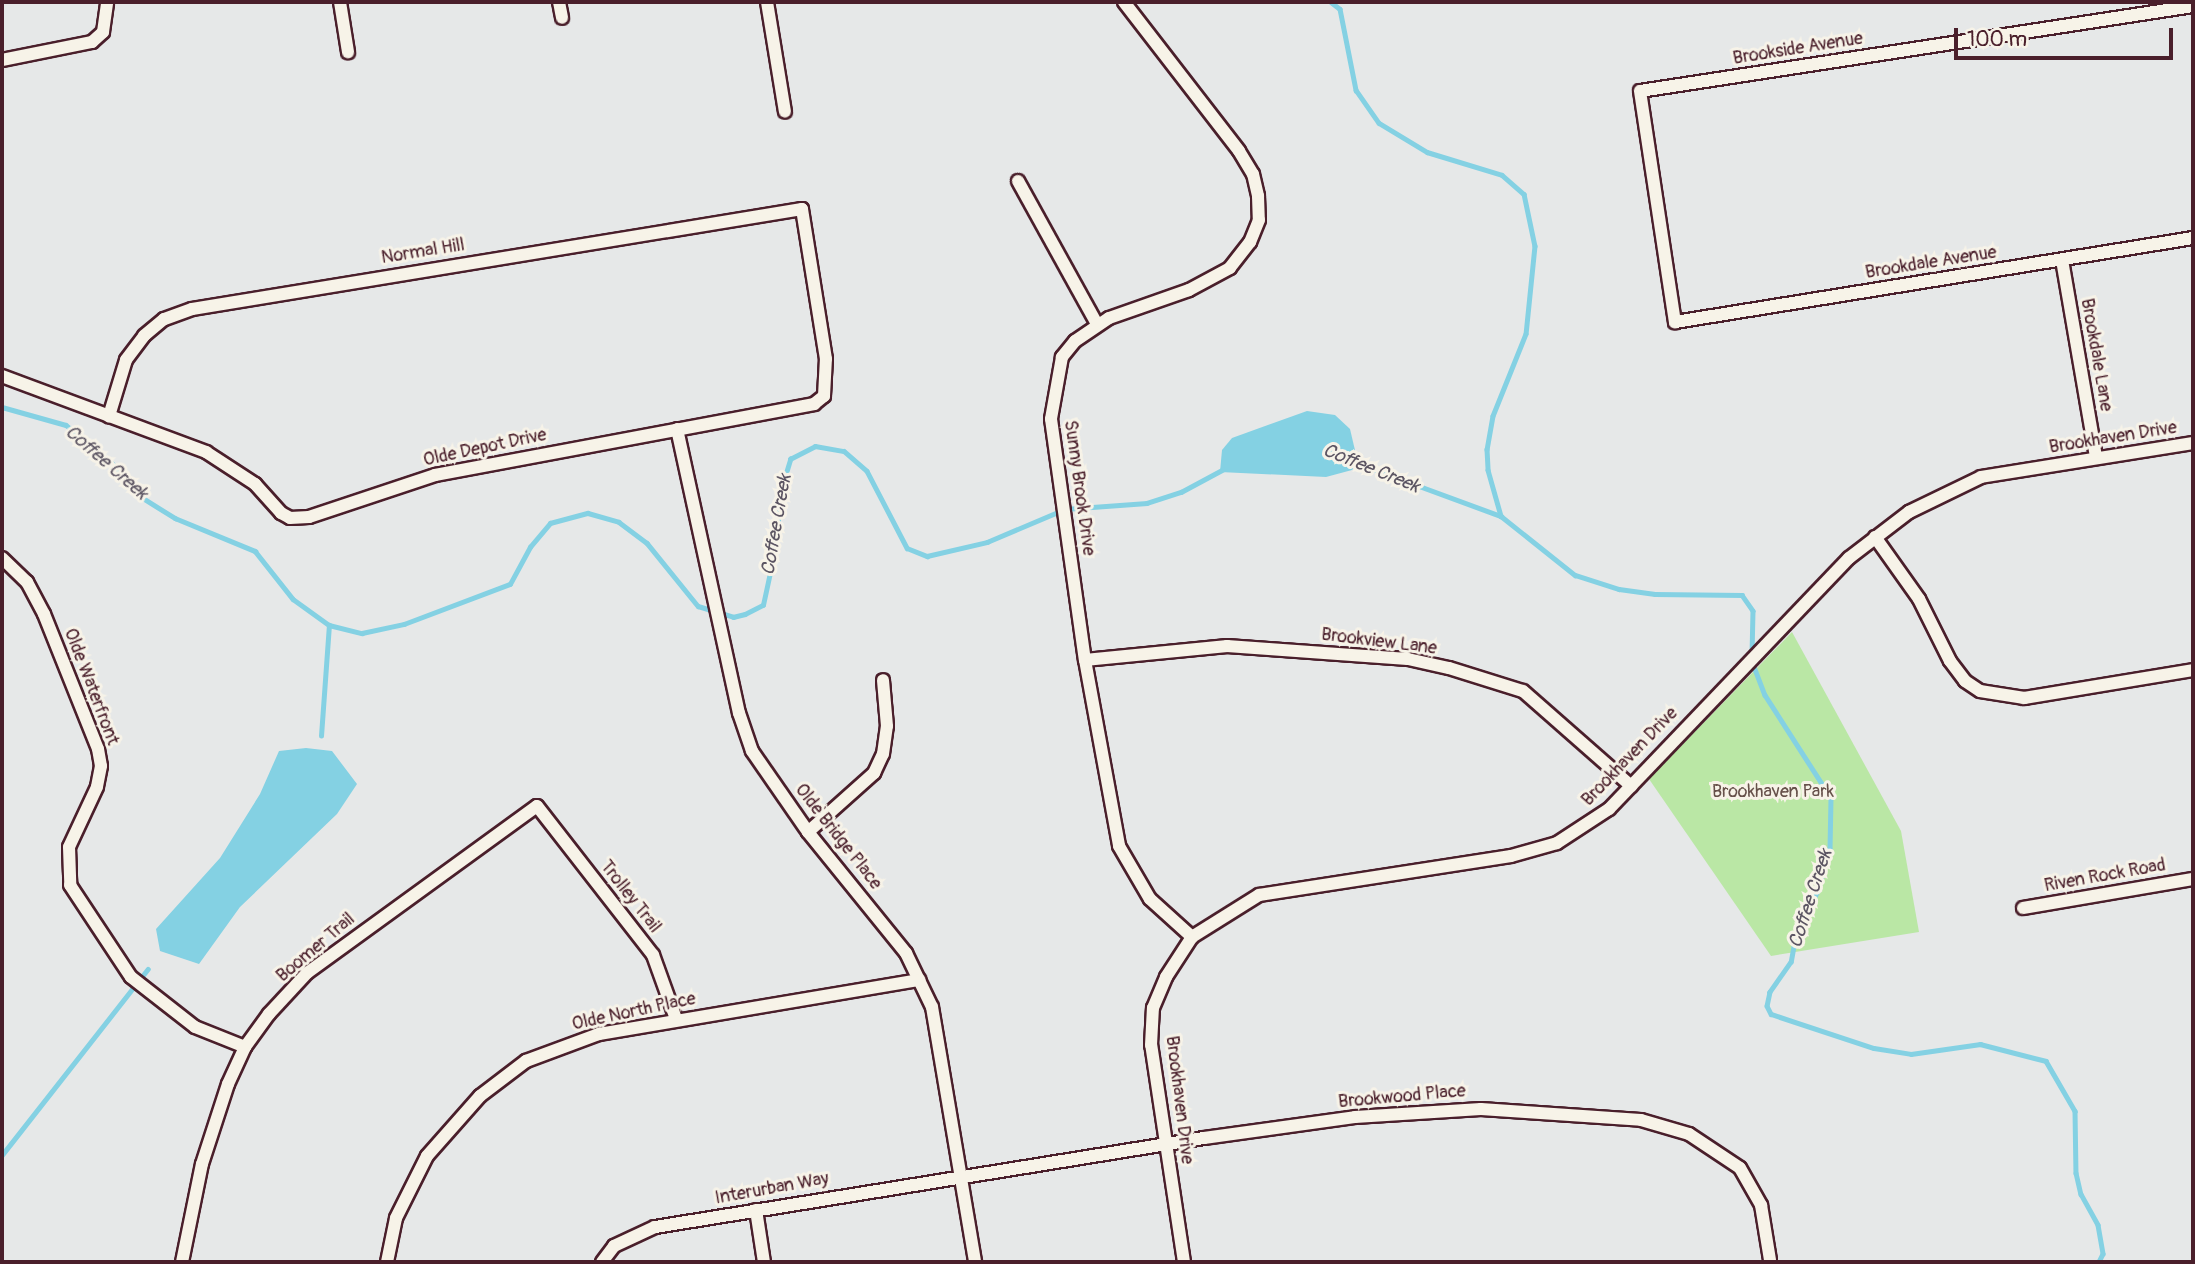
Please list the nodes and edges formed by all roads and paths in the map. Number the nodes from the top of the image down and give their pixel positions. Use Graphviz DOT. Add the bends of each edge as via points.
graph roads {
  1 [pos="107,2"];
  2 [pos="340,2"];
  3 [pos="559,2"];
  4 [pos="767,2"];
  5 [pos="1124,2"];
  6 [pos="2193,6"];
  7 [pos="562,18"];
  8 [pos="348,52"];
  9 [pos="2,60"];
  10 [pos="785,112"];
  11 [pos="1018,181"];
  12 [pos="802,209"];
  13 [pos="2193,238"];
  14 [pos="2062,260"];
  15 [pos="1675,322"];
  16 [pos="1097,324"];
  17 [pos="2,376"];
  18 [pos="109,416"];
  19 [pos="677,429"];
  20 [pos="2193,443"];
  21 [pos="2096,457"];
  22 [pos="1875,537"];
  23 [pos="2,558"];
  24 [pos="1085,660"];
  25 [pos="2193,670"];
  26 [pos="883,680"];
  27 [pos="1631,786"];
  28 [pos="537,806"];
  29 [pos="808,832"];
  30 [pos="2193,879"];
  31 [pos="2024,908"];
  32 [pos="1192,937"];
  33 [pos="919,980"];
  34 [pos="676,1019"];
  35 [pos="245,1047"];
  36 [pos="1166,1145"];
  37 [pos="960,1175"];
  38 [pos="755,1210"];
  39 [pos="182,1262"];
  40 [pos="387,1262"];
  41 [pos="602,1262"];
  42 [pos="764,1262"];
  43 [pos="975,1262"];
  44 [pos="1184,1262"];
  45 [pos="1773,1262"];
  1 -- 9 [label="street" via="103,32 92,42"];
  2 -- 8 [label="street"];
  3 -- 7 [label="street"];
  4 -- 10 [label="street"];
  5 -- 16 [label="street, Sunny Brook Drive" via="1239,150 1253,174 1259,220 1250,242 1230,268 1189,290"];
  6 -- 15 [label="street, Brookside Avenue" via="1640,91"];
  11 -- 16 [label="street"];
  12 -- 18 [label="street, Normal Hill" via="192,309 164,319 144,336 126,360"];
  12 -- 19 [label="street, Olde Depot Drive" via="825,359 824,396 791,411"];
  13 -- 14 [label="street, Brookdale Avenue"];
  14 -- 15 [label="street, Brookdale Avenue"];
  14 -- 21 [label="street, Brookdale Lane"];
  16 -- 24 [label="street, Sunny Brook Drive" via="1062,357 1051,419"];
  17 -- 18 [label="street, Olde Depot Drive"];
  18 -- 19 [label="street, Olde Depot Drive" via="206,452 255,484 290,518 309,517 435,475"];
  19 -- 29 [label="street, Olde Bridge Place" via="739,713 752,751"];
  20 -- 21 [label="street, Brookhaven Drive"];
  21 -- 22 [label="street, Brookhaven Drive" via="1981,477 1939,494"];
  22 -- 25 [label="street" via="1913,589 1950,661 1965,681 1980,691 2024,698"];
  22 -- 27 [label="street, Brookhaven Drive" via="1790,617"];
  23 -- 35 [label="street, Olde Waterfront" via="27,582 44,614 98,749 97,787 69,847 69,885 131,977 195,1027"];
  24 -- 27 [label="street, Brookview Lane" via="1184,648 1265,647 1408,659 1449,668 1522,691"];
  24 -- 32 [label="street, Sunny Brook Drive" via="1119,846 1150,898"];
  26 -- 29 [label="street" via="887,726 883,754 874,773"];
  27 -- 32 [label="street, Brookhaven Drive" via="1609,808 1557,843 1511,856 1259,895"];
  28 -- 34 [label="street, Trolley Trail" via="653,955"];
  28 -- 35 [label="street, Boomer Trail" via="307,973"];
  29 -- 33 [label="street, Olde Bridge Place" via="906,953"];
  30 -- 31 [label="street, Riven Rock Road"];
  32 -- 36 [label="street, Brookhaven Drive" via="1166,977 1153,1008 1151,1045"];
  33 -- 34 [label="street, Olde North Place" via="775,1007"];
  33 -- 37 [label="street, Olde Bridge Place" via="932,1007"];
  34 -- 40 [label="street, Olde North Place" via="564,1045 526,1061 480,1096 450,1125 408,1187"];
  35 -- 39 [label="street, Boomer Trail" via="202,1164"];
  36 -- 37 [label="street, Brookwood Place"];
  36 -- 44 [label="street, Brookhaven Drive"];
  36 -- 45 [label="street, Brookwood Place" via="1355,1117 1481,1109 1641,1120 1689,1134 1740,1168 1761,1205"];
  37 -- 38 [label="street, Interurban Way"];
  37 -- 43 [label="street, Olde Bridge Place"];
  38 -- 41 [label="street, Interurban Way" via="634,1234 614,1246"];
  38 -- 42 [label="street"];
}
